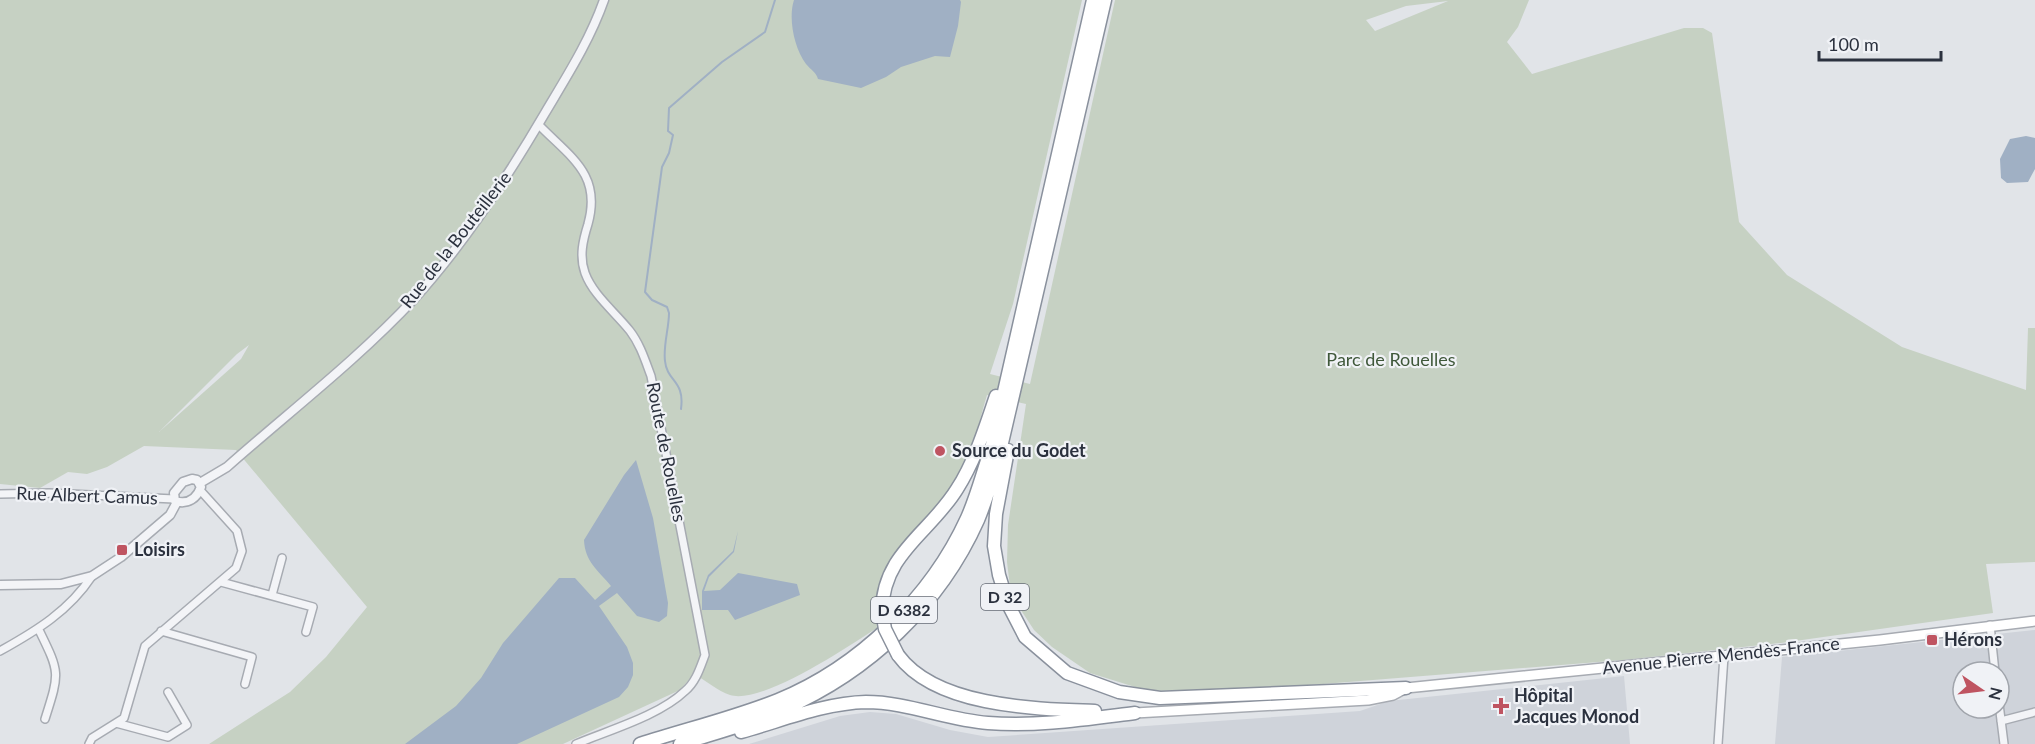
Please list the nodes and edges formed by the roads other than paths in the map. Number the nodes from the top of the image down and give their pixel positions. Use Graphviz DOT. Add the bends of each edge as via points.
graph roads {
  1 [pos="604,0"];
  2 [pos="1093,0"];
  3 [pos="1105,0"];
  4 [pos="539,125"];
  5 [pos="1022,339"];
  6 [pos="200,486"];
  7 [pos="0,494"];
  8 [pos="176,501"];
  9 [pos="282,558"];
  10 [pos="92,576"];
  11 [pos="221,582"];
  12 [pos="0,585"];
  13 [pos="272,596"];
  14 [pos="2035,621"];
  15 [pos="1990,625"];
  16 [pos="39,630"];
  17 [pos="161,631"];
  18 [pos="306,632"];
  19 [pos="0,651"];
  20 [pos="1724,656"];
  21 [pos="1994,660"];
  22 [pos="244,684"];
  23 [pos="1406,688"];
  24 [pos="168,692"];
  25 [pos="2035,712"];
  26 [pos="1135,713"];
  27 [pos="45,719"];
  28 [pos="2001,721"];
  29 [pos="116,723"];
  30 [pos="89,744"];
  31 [pos="576,744"];
  32 [pos="639,744"];
  33 [pos="680,744"];
  34 [pos="696,744"];
  35 [pos="1718,744"];
  36 [pos="2004,744"];
  1 -- 4 [label="street, Rue de la Bouteillerie" via="577,59"];
  2 -- 5 [label="highway, D 6382"];
  3 -- 5 [label="highway, D 6382"];
  4 -- 6 [label="street, Rue de la Bouteillerie" via="488,206 414,298 381,331"];
  4 -- 31 [label="street, Route de Rouelles" via="589,182 593,195 583,242 585,272 632,333 651,376 705,655 697,677 668,705"];
  5 -- 23 [label="highway, D 32" via="994,546 1008,604 1025,637 1045,656 1067,673 1089,682 1119,692 1160,698"];
  5 -- 26 [label="highway, D 32, bridge" via="969,470 955,493 896,561 883,593 885,629 898,655 918,676 946,690 1030,707"];
  5 -- 32 [label="highway, D 6382" via="968,516 918,596 857,654 814,682 725,719"];
  5 -- 33 [label="highway, D 6382" via="998,460 978,519 944,580 926,603 886,645 823,690 783,710"];
  6 -- 8 [label="street" via="190,500"];
  6 -- 8 [label="street" via="192,479 183,482 174,493"];
  6 -- 11 [label="street" via="237,531 242,551 236,568"];
  7 -- 8 [label="street, Rue Albert Camus"];
  8 -- 10 [label="street" via="171,515"];
  9 -- 13 [label="street"];
  10 -- 12 [label="street" via="61,584"];
  10 -- 16 [label="street" via="79,596"];
  11 -- 13 [label="street"];
  11 -- 17 [label="street"];
  13 -- 18 [label="street" via="313,607"];
  14 -- 15 [label="main road, Avenue Pierre Mendès-France / D 32"];
  15 -- 20 [label="main road, Avenue Pierre Mendès-France / D 32"];
  15 -- 21 [label="street"];
  16 -- 19 [label="street"];
  16 -- 27 [label="street" via="57,678"];
  17 -- 22 [label="street" via="252,657"];
  17 -- 29 [label="street" via="146,646 123,718"];
  20 -- 23 [label="main road, Avenue Pierre Mendès-France / D 32"];
  20 -- 35 [label="street"];
  23 -- 26 [label="main road, D 32" via="1368,700"];
  24 -- 29 [label="street" via="187,725 168,737"];
  25 -- 28 [label="street"];
  26 -- 34 [label="highway" via="990,723 894,705 852,703"];
  28 -- 36 [label="street"];
  29 -- 30 [label="street"];
}
